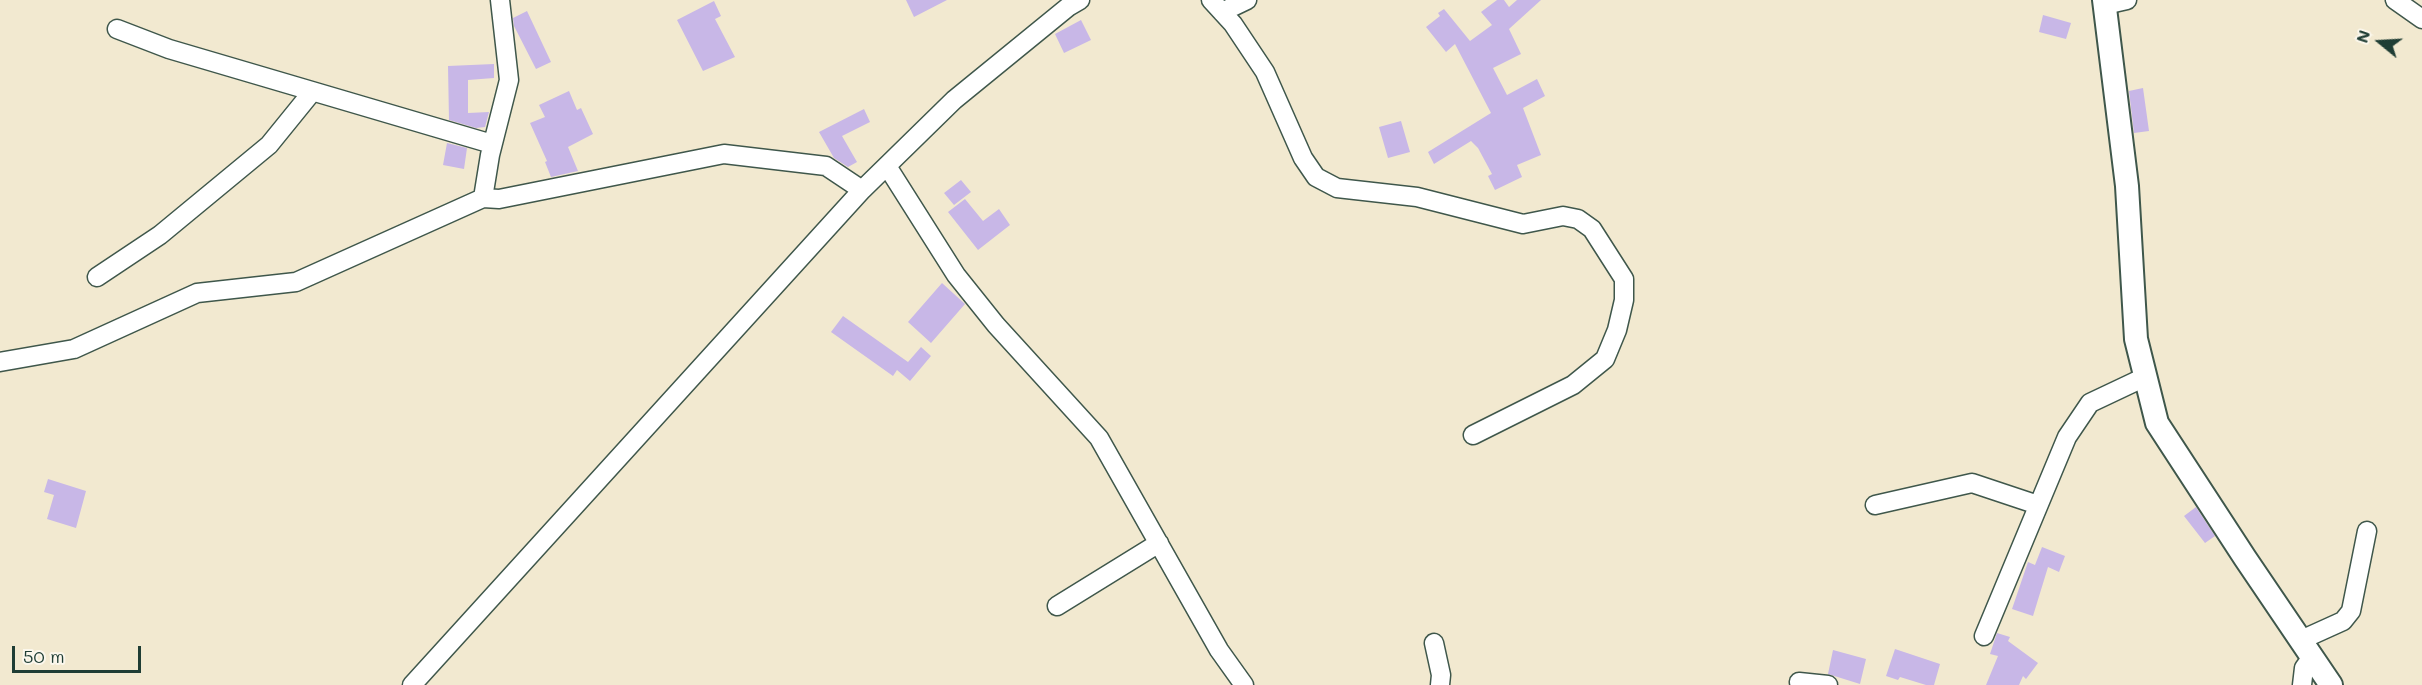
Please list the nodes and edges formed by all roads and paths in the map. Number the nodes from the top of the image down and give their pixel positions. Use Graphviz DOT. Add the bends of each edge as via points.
graph roads {
  1 [pos="500,0"];
  2 [pos="1080,0"];
  3 [pos="1247,0"];
  4 [pos="2127,0"];
  5 [pos="2395,0"];
  6 [pos="2105,3"];
  7 [pos="1216,6"];
  8 [pos="2422,19"];
  9 [pos="117,29"];
  10 [pos="312,92"];
  11 [pos="492,144"];
  12 [pos="887,166"];
  13 [pos="862,190"];
  14 [pos="483,198"];
  15 [pos="97,277"];
  16 [pos="0,362"];
  17 [pos="2145,377"];
  18 [pos="1473,435"];
  19 [pos="1875,505"];
  20 [pos="2038,506"];
  21 [pos="2367,531"];
  22 [pos="1159,543"];
  23 [pos="1057,606"];
  24 [pos="1983,636"];
  25 [pos="1434,644"];
  26 [pos="2306,648"];
  27 [pos="1799,682"];
  28 [pos="412,685"];
  29 [pos="1244,685"];
  30 [pos="1440,685"];
  31 [pos="1828,685"];
  32 [pos="2302,685"];
  33 [pos="2331,685"];
  1 -- 11 [label="street" via="509,80"];
  2 -- 12 [label="street" via="954,100"];
  3 -- 7 [label="street"];
  4 -- 6 [label="street"];
  5 -- 8 [label="street"];
  6 -- 17 [label="main road" via="2127,186 2136,339"];
  7 -- 18 [label="street" via="1265,72 1303,158 1316,177 1337,188 1417,197 1523,224 1563,216 1578,219 1592,229 1624,279 1617,330 1605,359 1573,385"];
  9 -- 10 [label="street" via="169,49"];
  10 -- 11 [label="street"];
  10 -- 15 [label="street" via="269,145 160,235"];
  11 -- 14 [label="street"];
  12 -- 13 [label="street"];
  12 -- 22 [label="street" via="956,275 1099,438"];
  13 -- 14 [label="street" via="826,166 724,154 499,199"];
  13 -- 28 [label="street"];
  14 -- 16 [label="street" via="296,282 197,293 74,349"];
  17 -- 20 [label="street" via="2090,403 2067,437"];
  17 -- 26 [label="main road" via="2157,423"];
  19 -- 20 [label="street" via="1972,483"];
  20 -- 24 [label="street"];
  21 -- 26 [label="street" via="2351,611"];
  22 -- 23 [label="street"];
  22 -- 29 [label="street" via="1219,651"];
  25 -- 30 [label="street"];
  26 -- 32 [label="street"];
  26 -- 33 [label="main road"];
  27 -- 31 [label="street"];
}
